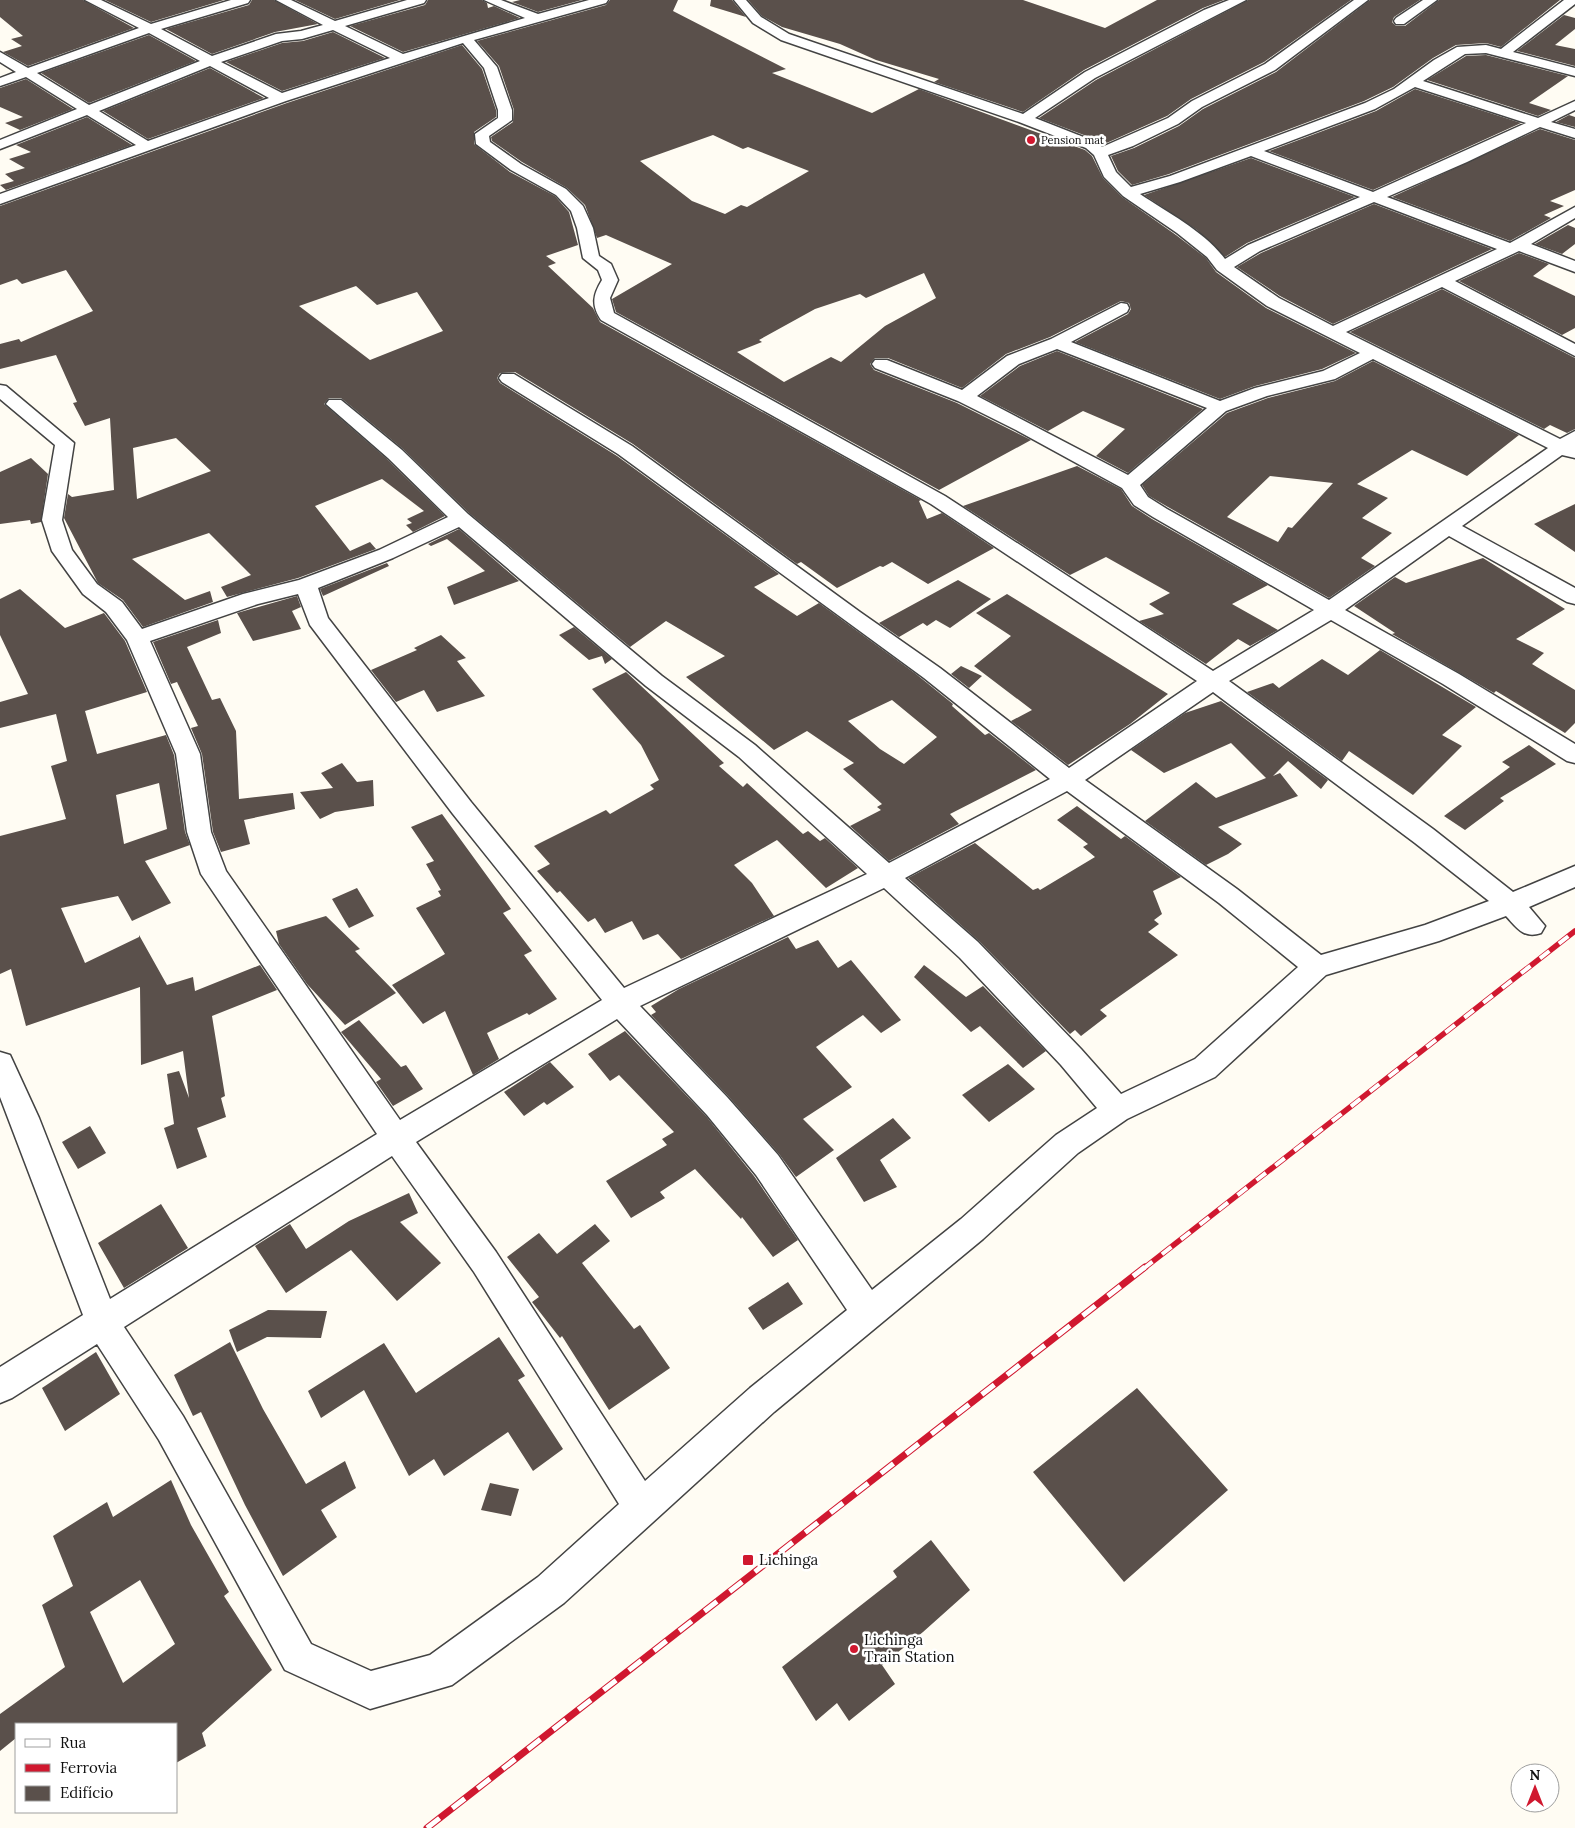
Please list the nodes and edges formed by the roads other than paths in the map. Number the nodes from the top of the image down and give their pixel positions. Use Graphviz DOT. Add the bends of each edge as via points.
graph roads {
  1 [pos="91,0"];
  2 [pos="244,0"];
  3 [pos="282,0"];
  4 [pos="420,0"];
  5 [pos="490,0"];
  6 [pos="602,0"];
  7 [pos="740,0"];
  8 [pos="1240,0"];
  9 [pos="1362,0"];
  10 [pos="1431,0"];
  11 [pos="1572,0"];
  12 [pos="538,18"];
  13 [pos="1400,21"];
  14 [pos="337,25"];
  15 [pos="149,29"];
  16 [pos="466,38"];
  17 [pos="1504,52"];
  18 [pos="0,56"];
  19 [pos="402,59"];
  20 [pos="210,61"];
  21 [pos="1575,72"];
  22 [pos="25,73"];
  23 [pos="0,82"];
  24 [pos="1413,82"];
  25 [pos="282,98"];
  26 [pos="1575,106"];
  27 [pos="89,109"];
  28 [pos="1024,119"];
  29 [pos="1539,123"];
  30 [pos="1575,134"];
  31 [pos="0,145"];
  32 [pos="147,146"];
  33 [pos="1249,150"];
  34 [pos="1100,153"];
  35 [pos="1128,193"];
  36 [pos="2,196"];
  37 [pos="1374,198"];
  38 [pos="1575,212"];
  39 [pos="1515,247"];
  40 [pos="1223,267"];
  41 [pos="1575,267"];
  42 [pos="1444,282"];
  43 [pos="1121,308"];
  44 [pos="1333,332"];
  45 [pos="1057,343"];
  46 [pos="1374,351"];
  47 [pos="1575,351"];
  48 [pos="881,364"];
  49 [pos="508,378"];
  50 [pos="0,390"];
  51 [pos="964,397"];
  52 [pos="335,404"];
  53 [pos="1220,407"];
  54 [pos="1570,446"];
  55 [pos="1129,484"];
  56 [pos="460,518"];
  57 [pos="1447,526"];
  58 [pos="306,585"];
  59 [pos="1575,597"];
  60 [pos="1329,611"];
  61 [pos="137,638"];
  62 [pos="1213,681"];
  63 [pos="1575,755"];
  64 [pos="1068,780"];
  65 [pos="886,876"];
  66 [pos="1575,876"];
  67 [pos="1510,904"];
  68 [pos="1532,926"];
  69 [pos="1317,967"];
  70 [pos="620,1003"];
  71 [pos="0,1064"];
  72 [pos="1117,1110"];
  73 [pos="396,1138"];
  74 [pos="869,1314"];
  75 [pos="102,1324"];
  76 [pos="0,1386"];
  77 [pos="642,1508"];
  1 -- 15 [label="street"];
  2 -- 15 [label="street"];
  3 -- 14 [label="street"];
  4 -- 14 [label="street"];
  5 -- 12 [label="street"];
  6 -- 12 [label="street"];
  7 -- 28 [label="street" via="757,20 785,36"];
  8 -- 28 [label="street" via="1208,13 1090,75"];
  9 -- 34 [label="street" via="1270,67 1128,143"];
  10 -- 13 [label="street"];
  11 -- 17 [label="street"];
  12 -- 16 [label="street"];
  14 -- 19 [label="street"];
  14 -- 20 [label="street" via="302,35 280,37"];
  15 -- 20 [label="street"];
  15 -- 22 [label="street"];
  16 -- 19 [label="street"];
  16 -- 62 [label="street" via="490,67 505,110 505,120 482,134 483,144 561,192 578,209 591,258 605,267 610,280 602,292 601,305 607,316 938,500"];
  17 -- 21 [label="street"];
  17 -- 24 [label="street" via="1476,48 1462,50"];
  18 -- 22 [label="street"];
  19 -- 25 [label="street"];
  20 -- 25 [label="street"];
  20 -- 27 [label="street"];
  22 -- 23 [label="street"];
  22 -- 27 [label="street"];
  24 -- 29 [label="street"];
  24 -- 33 [label="street" via="1370,106"];
  25 -- 32 [label="street"];
  26 -- 29 [label="street"];
  27 -- 31 [label="street"];
  27 -- 32 [label="street"];
  28 -- 34 [label="street" via="1092,145"];
  29 -- 30 [label="street"];
  29 -- 37 [label="street"];
  32 -- 36 [label="street"];
  33 -- 35 [label="street" via="1176,179"];
  33 -- 37 [label="street"];
  34 -- 35 [label="street" via="1109,174"];
  35 -- 40 [label="street" via="1183,230 1213,254"];
  37 -- 39 [label="street"];
  37 -- 40 [label="street" via="1254,248"];
  38 -- 39 [label="street"];
  39 -- 41 [label="street"];
  39 -- 42 [label="street"];
  40 -- 44 [label="street" via="1273,302"];
  42 -- 44 [label="street"];
  42 -- 47 [label="street"];
  43 -- 45 [label="street"];
  44 -- 46 [label="street"];
  45 -- 51 [label="street" via="1013,360"];
  45 -- 53 [label="street"];
  46 -- 53 [label="street" via="1329,375 1261,392"];
  46 -- 54 [label="street"];
  48 -- 51 [label="street"];
  49 -- 64 [label="street" via="625,450 705,507 932,673"];
  50 -- 61 [label="street" via="65,443 52,520 62,551 90,589 114,607"];
  51 -- 55 [label="street"];
  52 -- 56 [label="street" via="395,454"];
  53 -- 55 [label="street"];
  54 -- 57 [label="street"];
  55 -- 60 [label="street" via="1141,501"];
  56 -- 58 [label="street" via="386,554"];
  56 -- 65 [label="street" via="654,681 747,750"];
  57 -- 59 [label="street"];
  57 -- 60 [label="street"];
  58 -- 61 [label="street" via="251,599"];
  58 -- 70 [label="street" via="318,620 462,808"];
  60 -- 62 [label="street"];
  60 -- 63 [label="street" via="1451,679"];
  61 -- 73 [label="street" via="188,754 199,832 214,874"];
  62 -- 64 [label="street"];
  62 -- 67 [label="street" via="1424,836"];
  64 -- 65 [label="street"];
  64 -- 69 [label="street" via="1228,896"];
  65 -- 70 [label="street"];
  65 -- 72 [label="street" via="968,950"];
  66 -- 67 [label="street"];
  67 -- 68 [label="street"];
  67 -- 69 [label="street" via="1430,934"];
  69 -- 72 [label="street" via="1205,1068"];
  70 -- 73 [label="street"];
  70 -- 74 [label="street" via="717,1106 767,1165"];
  71 -- 75 [label="street" via="24,1118"];
  72 -- 74 [label="street" via="1067,1144 972,1229"];
  73 -- 75 [label="street"];
  73 -- 77 [label="street" via="485,1262"];
  74 -- 77 [label="street" via="762,1400"];
  75 -- 76 [label="street"];
  75 -- 77 [label="street" via="171,1428 298,1657 370,1690 439,1672 551,1590"];
}
